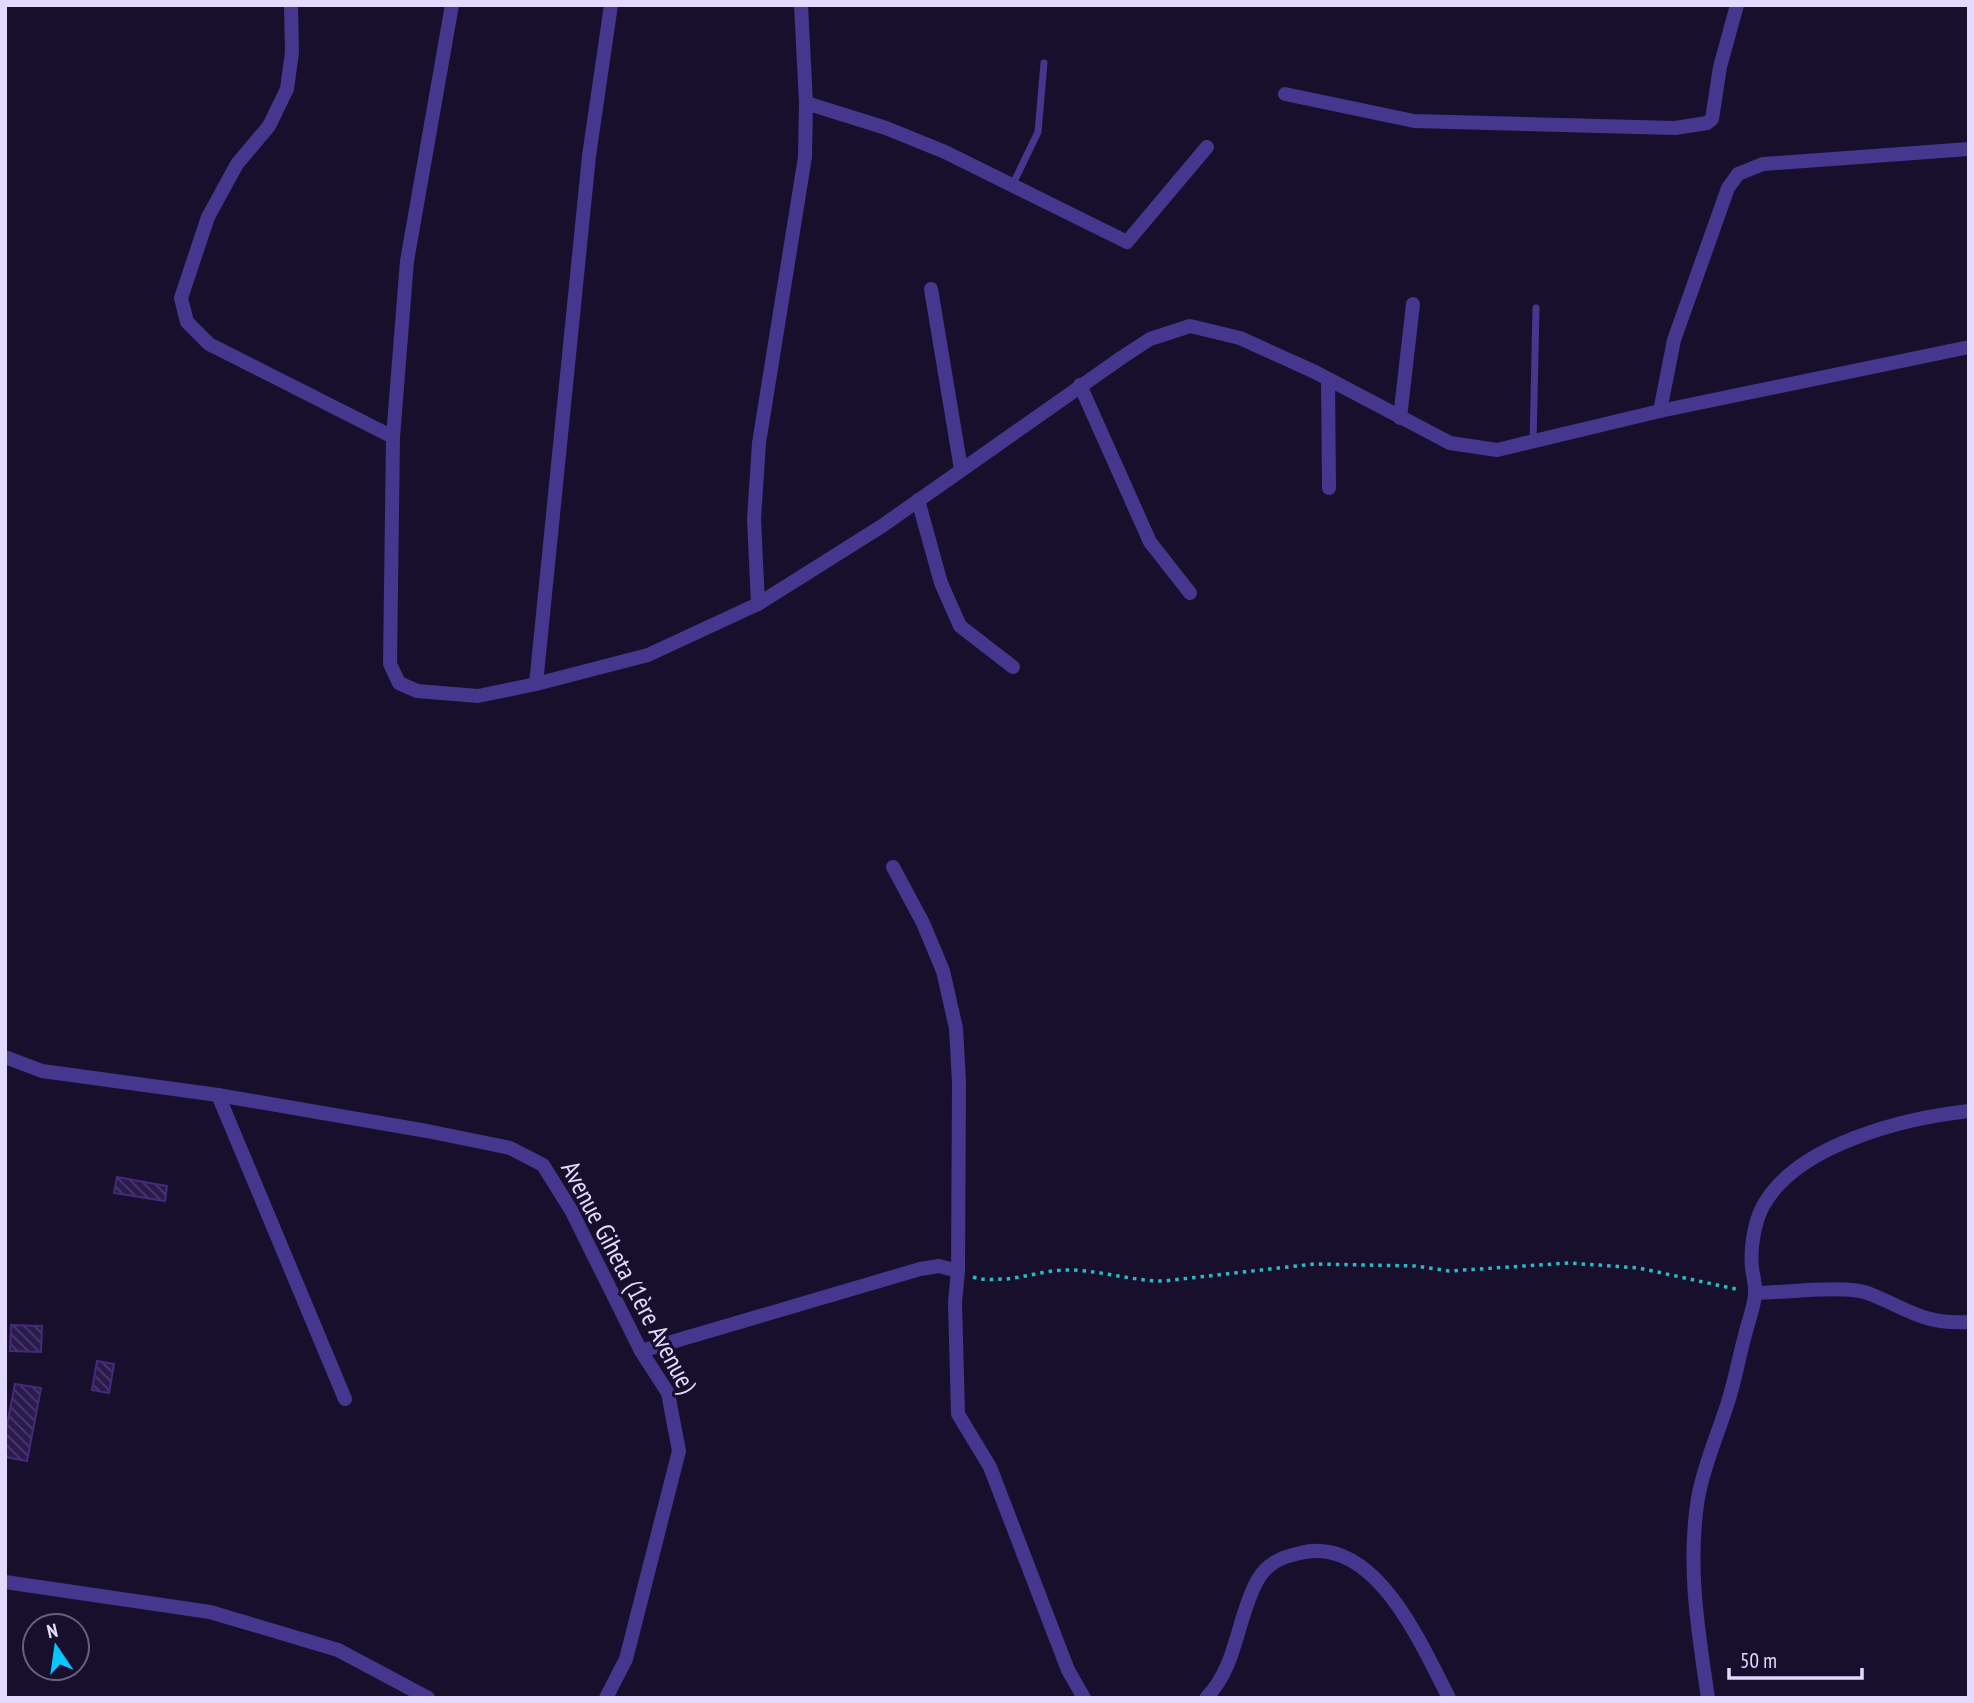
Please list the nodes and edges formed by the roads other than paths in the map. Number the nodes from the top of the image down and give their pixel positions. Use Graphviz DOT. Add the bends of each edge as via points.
graph roads {
  1 [pos="291,5"];
  2 [pos="452,5"];
  3 [pos="611,5"];
  4 [pos="801,5"];
  5 [pos="1737,5"];
  6 [pos="1044,63"];
  7 [pos="1285,94"];
  8 [pos="806,103"];
  9 [pos="1207,146"];
  10 [pos="1969,149"];
  11 [pos="1012,187"];
  12 [pos="931,289"];
  13 [pos="1413,304"];
  14 [pos="1536,308"];
  15 [pos="1969,347"];
  16 [pos="1328,380"];
  17 [pos="1080,385"];
  18 [pos="1660,411"];
  19 [pos="1400,418"];
  20 [pos="393,437"];
  21 [pos="1533,443"];
  22 [pos="961,469"];
  23 [pos="1329,488"];
  24 [pos="918,500"];
  25 [pos="1190,593"];
  26 [pos="758,604"];
  27 [pos="1013,667"];
  28 [pos="536,684"];
  29 [pos="893,867"];
  30 [pos="5,1058"];
  31 [pos="218,1095"];
  32 [pos="1969,1111"];
  33 [pos="958,1271"];
  34 [pos="1755,1293"];
  35 [pos="1969,1322"];
  36 [pos="641,1351"];
  37 [pos="345,1399"];
  38 [pos="5,1582"];
  39 [pos="428,1698"];
  40 [pos="606,1698"];
  41 [pos="1084,1698"];
  42 [pos="1206,1698"];
  43 [pos="1449,1698"];
  44 [pos="1708,1698"];
  1 -- 20 [label="street" via="287,89 269,126 237,164 208,217 181,298 187,322 209,344"];
  2 -- 20 [label="street" via="407,261"];
  3 -- 28 [label="street" via="589,156"];
  4 -- 8 [label="street"];
  5 -- 7 [label="street" via="1712,119 1707,123 1675,128 1414,121"];
  6 -- 11 [label="lane" via="1038,132"];
  8 -- 11 [label="street" via="945,152"];
  8 -- 26 [label="street" via="805,157 759,443 754,519"];
  9 -- 11 [label="street" via="1127,242"];
  10 -- 18 [label="street" via="1763,164 1738,174 1702,255 1674,340"];
  12 -- 22 [label="street"];
  13 -- 19 [label="street"];
  14 -- 21 [label="lane"];
  15 -- 18 [label="street"];
  16 -- 17 [label="street" via="1240,338 1190,326 1150,340"];
  16 -- 19 [label="street"];
  16 -- 23 [label="street"];
  17 -- 22 [label="street"];
  17 -- 25 [label="street" via="1150,542"];
  18 -- 21 [label="street"];
  19 -- 21 [label="street" via="1450,443 1497,450"];
  20 -- 28 [label="street" via="390,664 399,683 417,691 478,696"];
  22 -- 24 [label="street"];
  24 -- 26 [label="street"];
  24 -- 27 [label="street" via="941,583 960,626"];
  26 -- 28 [label="street" via="648,655"];
  29 -- 33 [label="street" via="943,971 956,1028"];
  30 -- 31 [label="street, Avenue Giheta (1ère Avenue)" via="42,1071"];
  31 -- 36 [label="street, Avenue Giheta (1ère Avenue)" via="510,1148 543,1164"];
  31 -- 37 [label="street"];
  32 -- 34 [label="street" via="1889,1125 1810,1161 1785,1181 1763,1206 1753,1239"];
  33 -- 36 [label="street" via="939,1266 920,1269"];
  33 -- 41 [label="street" via="958,1414 990,1467 1063,1657"];
  34 -- 35 [label="street" via="1851,1290 1927,1320"];
  34 -- 44 [label="street" via="1699,1497 1692,1576"];
  36 -- 40 [label="street, Avenue Giheta (1ère Avenue)" via="668,1392 679,1451 626,1659"];
  38 -- 39 [label="street" via="210,1612 338,1650"];
  42 -- 43 [label="street" via="1221,1682 1249,1598 1263,1573 1281,1558 1321,1551 1340,1554 1377,1577"];
}
